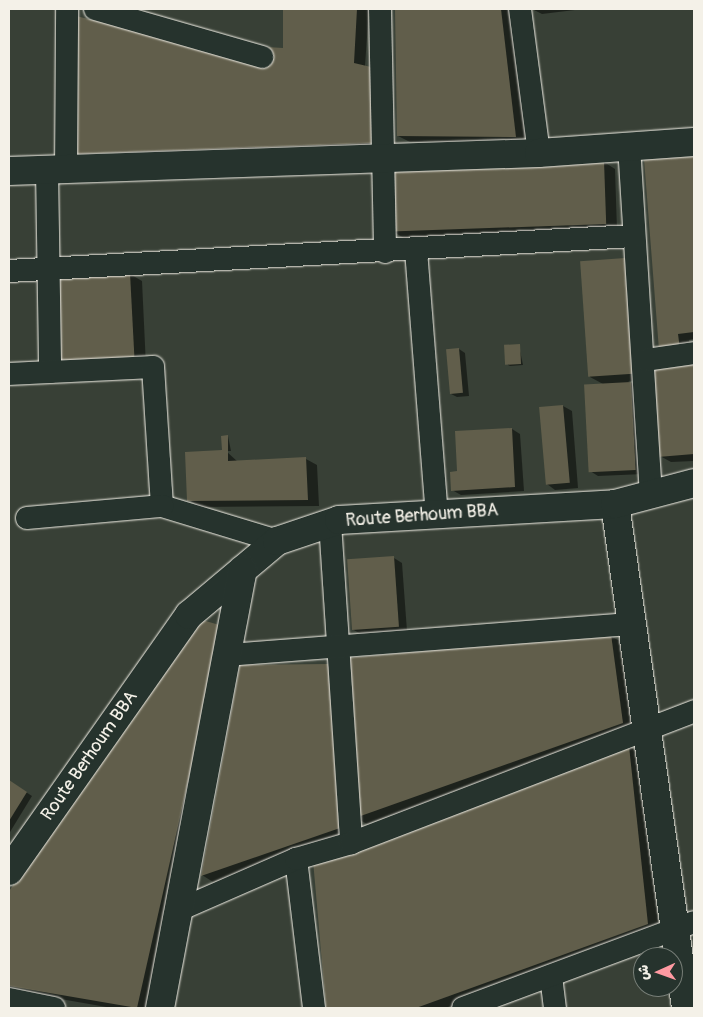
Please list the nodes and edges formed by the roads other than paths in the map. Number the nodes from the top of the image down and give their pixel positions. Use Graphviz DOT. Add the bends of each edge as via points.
graph roads {
  1 [pos="67,9"];
  2 [pos="95,9"];
  3 [pos="380,9"];
  4 [pos="520,9"];
  5 [pos="262,57"];
  6 [pos="694,142"];
  7 [pos="629,146"];
  8 [pos="539,153"];
  9 [pos="382,159"];
  10 [pos="57,170"];
  11 [pos="9,171"];
  12 [pos="634,236"];
  13 [pos="416,250"];
  14 [pos="385,252"];
  15 [pos="50,269"];
  16 [pos="9,271"];
  17 [pos="694,353"];
  18 [pos="644,360"];
  19 [pos="50,372"];
  20 [pos="9,374"];
  21 [pos="694,483"];
  22 [pos="651,495"];
  23 [pos="615,504"];
  24 [pos="162,506"];
  25 [pos="437,515"];
  26 [pos="28,518"];
  27 [pos="330,523"];
  28 [pos="277,541"];
  29 [pos="243,570"];
  30 [pos="632,624"];
  31 [pos="338,646"];
  32 [pos="227,655"];
  33 [pos="694,710"];
  34 [pos="648,728"];
  35 [pos="351,843"];
  36 [pos="296,859"];
  37 [pos="9,871"];
  38 [pos="179,910"];
  39 [pos="684,925"];
  40 [pos="551,976"];
  41 [pos="9,999"];
  42 [pos="54,1008"];
  43 [pos="160,1008"];
  44 [pos="314,1008"];
  45 [pos="463,1008"];
  46 [pos="555,1008"];
  47 [pos="686,1008"];
  1 -- 10 [label="street"];
  2 -- 5 [label="street"];
  3 -- 9 [label="street"];
  4 -- 8 [label="street"];
  6 -- 7 [label="street"];
  7 -- 8 [label="street"];
  7 -- 12 [label="street"];
  8 -- 9 [label="street"];
  9 -- 10 [label="street"];
  9 -- 14 [label="street"];
  10 -- 11 [label="street"];
  10 -- 15 [label="street"];
  12 -- 13 [label="street"];
  12 -- 18 [label="street"];
  13 -- 14 [label="street"];
  13 -- 25 [label="street"];
  14 -- 15 [label="street"];
  15 -- 16 [label="street"];
  15 -- 19 [label="street"];
  17 -- 18 [label="street"];
  18 -- 22 [label="street"];
  19 -- 20 [label="street"];
  19 -- 24 [label="street" via="153,367"];
  21 -- 22 [label="street, Route Berhoum BBA"];
  22 -- 23 [label="street, Route Berhoum BBA"];
  23 -- 25 [label="street, Route Berhoum BBA"];
  23 -- 30 [label="street"];
  24 -- 26 [label="street"];
  24 -- 28 [label="street"];
  25 -- 27 [label="street, Route Berhoum BBA"];
  27 -- 28 [label="street, Route Berhoum BBA"];
  27 -- 31 [label="street"];
  28 -- 29 [label="street, Route Berhoum BBA"];
  29 -- 32 [label="street"];
  29 -- 37 [label="street, Route Berhoum BBA" via="189,614"];
  30 -- 31 [label="street"];
  30 -- 34 [label="street"];
  31 -- 32 [label="street"];
  31 -- 35 [label="street"];
  32 -- 38 [label="street"];
  33 -- 34 [label="street"];
  34 -- 35 [label="street"];
  34 -- 39 [label="street"];
  35 -- 36 [label="street"];
  36 -- 38 [label="street"];
  36 -- 44 [label="street"];
  38 -- 43 [label="street"];
  39 -- 40 [label="street"];
  39 -- 47 [label="street"];
  40 -- 45 [label="street"];
  40 -- 46 [label="street"];
  41 -- 42 [label="street"];
}
